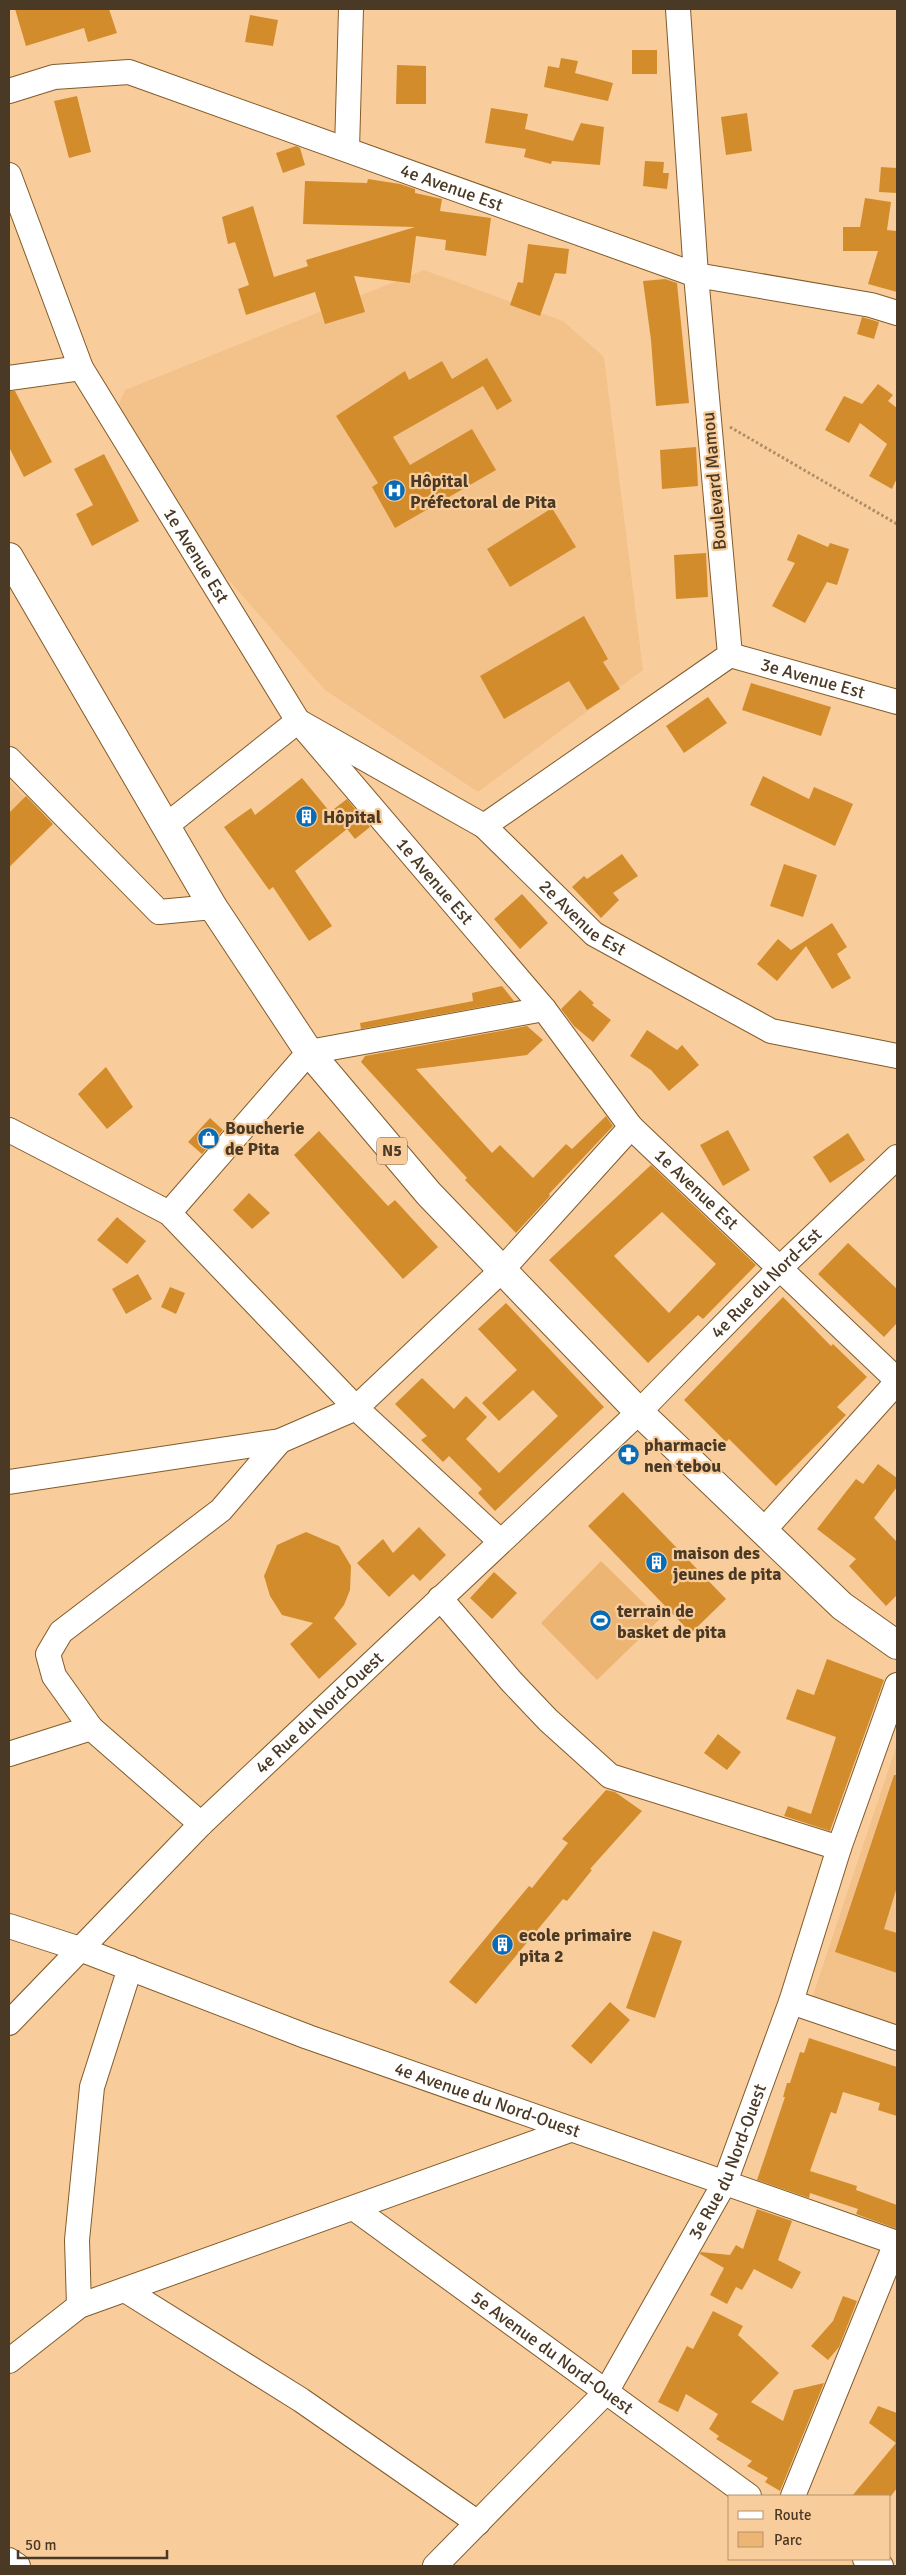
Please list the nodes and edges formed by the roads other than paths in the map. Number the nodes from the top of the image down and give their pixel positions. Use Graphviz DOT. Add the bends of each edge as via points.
graph roads {
  1 [pos="351,9"];
  2 [pos="678,9"];
  3 [pos="9,91"];
  4 [pos="346,149"];
  5 [pos="9,175"];
  6 [pos="696,275"];
  7 [pos="897,313"];
  8 [pos="82,368"];
  9 [pos="9,378"];
  10 [pos="9,557"];
  11 [pos="730,655"];
  12 [pos="897,702"];
  13 [pos="298,721"];
  14 [pos="9,759"];
  15 [pos="167,825"];
  16 [pos="484,826"];
  17 [pos="213,908"];
  18 [pos="544,1009"];
  19 [pos="309,1052"];
  20 [pos="897,1056"];
  21 [pos="631,1127"];
  22 [pos="9,1130"];
  23 [pos="897,1157"];
  24 [pos="169,1213"];
  25 [pos="779,1269"];
  26 [pos="501,1271"];
  27 [pos="897,1381"];
  28 [pos="356,1408"];
  29 [pos="639,1412"];
  30 [pos="280,1441"];
  31 [pos="9,1482"];
  32 [pos="764,1530"];
  33 [pos="500,1541"];
  34 [pos="440,1598"];
  35 [pos="897,1645"];
  36 [pos="897,1685"];
  37 [pos="91,1728"];
  38 [pos="9,1754"];
  39 [pos="201,1824"];
  40 [pos="839,1848"];
  41 [pos="9,1926"];
  42 [pos="80,1948"];
  43 [pos="130,1968"];
  44 [pos="791,2002"];
  45 [pos="9,2023"];
  46 [pos="897,2038"];
  47 [pos="570,2130"];
  48 [pos="725,2182"];
  49 [pos="355,2209"];
  50 [pos="897,2243"];
  51 [pos="125,2290"];
  52 [pos="79,2306"];
  53 [pos="9,2361"];
  54 [pos="606,2392"];
  55 [pos="748,2495"];
  56 [pos="793,2495"];
  57 [pos="478,2523"];
  58 [pos="9,2560"];
  59 [pos="867,2560"];
  60 [pos="18,2566"];
  61 [pos="435,2566"];
  62 [pos="881,2566"];
  1 -- 4 [label="street"];
  2 -- 6 [label="street, Boulevard Mamou"];
  3 -- 4 [label="street, 4e Avenue Est" via="54,77 129,72"];
  4 -- 6 [label="street, 4e Avenue Est"];
  5 -- 8 [label="street, 1e Avenue Est"];
  6 -- 7 [label="street, 4e Avenue Est" via="871,305"];
  6 -- 11 [label="street, Boulevard Mamou"];
  8 -- 9 [label="street"];
  8 -- 13 [label="street, 1e Avenue Est"];
  10 -- 15 [label="highway, N5"];
  11 -- 12 [label="street, 3e Avenue Est"];
  11 -- 16 [label="street"];
  13 -- 15 [label="street"];
  13 -- 16 [label="street, 2e Avenue Est"];
  13 -- 18 [label="street, 1e Avenue Est"];
  14 -- 17 [label="street" via="159,912"];
  15 -- 17 [label="highway, N5"];
  16 -- 20 [label="street, 2e Avenue Est" via="594,934 771,1032"];
  17 -- 19 [label="highway, N5"];
  18 -- 19 [label="street"];
  18 -- 21 [label="street, 1e Avenue Est"];
  19 -- 24 [label="street"];
  19 -- 26 [label="highway, N5" via="428,1194"];
  21 -- 25 [label="street, 1e Avenue Est"];
  21 -- 26 [label="street"];
  22 -- 24 [label="street"];
  23 -- 25 [label="street, 4e Rue du Nord-Est"];
  24 -- 28 [label="street"];
  25 -- 27 [label="street, 1e Avenue Est"];
  25 -- 29 [label="street, 4e Rue du Nord-Est"];
  26 -- 28 [label="street"];
  26 -- 29 [label="highway, N5"];
  27 -- 32 [label="street"];
  28 -- 30 [label="street"];
  28 -- 33 [label="street"];
  29 -- 32 [label="highway, N5"];
  29 -- 33 [label="street, 4e Rue du Nord-Ouest"];
  30 -- 31 [label="street"];
  30 -- 37 [label="street" via="221,1510 61,1632 48,1654 54,1676"];
  32 -- 35 [label="highway, N5" via="842,1606"];
  33 -- 34 [label="street, 4e Rue du Nord-Ouest"];
  34 -- 39 [label="street, 4e Rue du Nord-Ouest"];
  34 -- 40 [label="street" via="548,1720 610,1776"];
  36 -- 40 [label="street, 3e Rue du Nord-Ouest"];
  37 -- 38 [label="street"];
  37 -- 39 [label="street"];
  39 -- 42 [label="street, 4e Rue du Nord-Ouest"];
  40 -- 44 [label="street, 3e Rue du Nord-Ouest"];
  41 -- 42 [label="street, 4e Avenue du Nord-Ouest"];
  42 -- 43 [label="street, 4e Avenue du Nord-Ouest"];
  42 -- 45 [label="street, 4e Rue du Nord-Ouest"];
  43 -- 47 [label="street, 4e Avenue du Nord-Ouest" via="308,2038"];
  43 -- 52 [label="street" via="92,2086 77,2240"];
  44 -- 46 [label="street"];
  44 -- 48 [label="street, 3e Rue du Nord-Ouest"];
  47 -- 48 [label="street, 4e Avenue du Nord-Ouest"];
  47 -- 49 [label="street"];
  48 -- 50 [label="street, 4e Avenue du Nord-Ouest"];
  48 -- 54 [label="street, 3e Rue du Nord-Ouest"];
  49 -- 51 [label="street"];
  49 -- 54 [label="street, 5e Avenue du Nord-Ouest"];
  50 -- 56 [label="street"];
  51 -- 52 [label="street"];
  51 -- 57 [label="street" via="301,2400"];
  52 -- 53 [label="street"];
  54 -- 55 [label="street, 5e Avenue du Nord-Ouest"];
  54 -- 57 [label="street, 3e Rue du Nord-Ouest"];
  57 -- 61 [label="street, 3e Rue du Nord-Ouest"];
  58 -- 60 [label="street"];
  59 -- 62 [label="street"];
}
